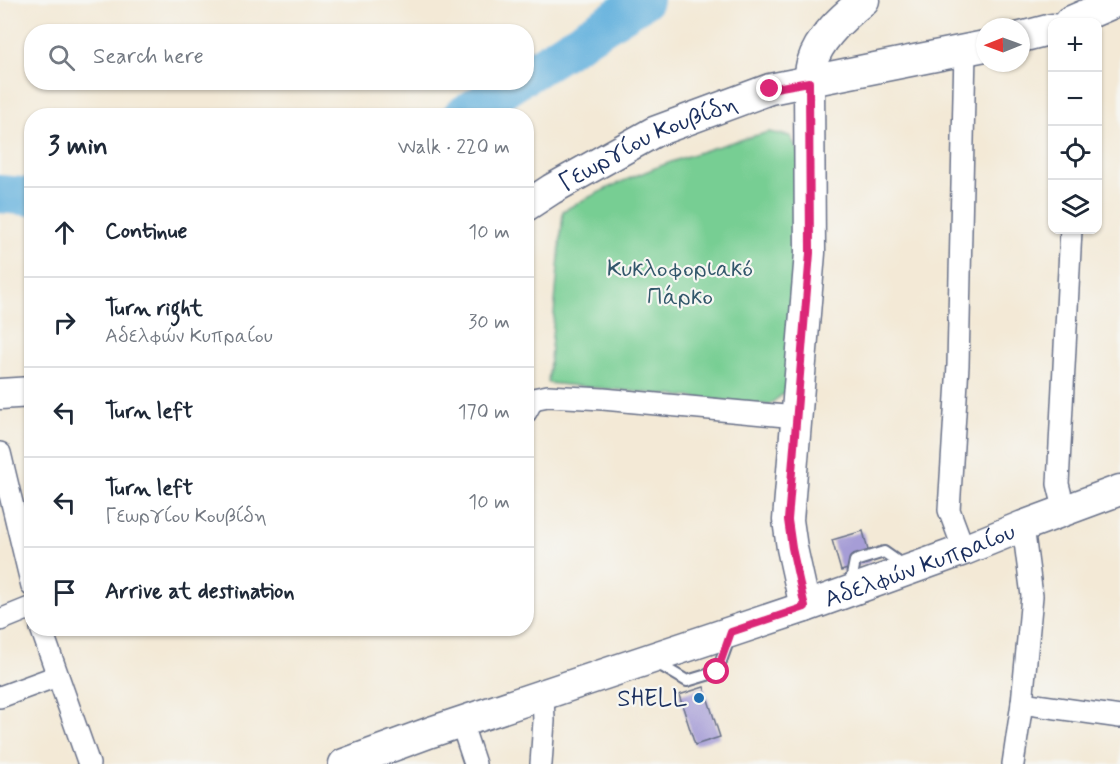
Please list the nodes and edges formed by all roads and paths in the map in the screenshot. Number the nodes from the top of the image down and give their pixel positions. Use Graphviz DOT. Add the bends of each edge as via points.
graph roads {
  1 [pos="864,0"];
  2 [pos="1120,0"];
  3 [pos="1075,18"];
  4 [pos="1048,27"];
  5 [pos="1030,34"];
  6 [pos="975,48"];
  7 [pos="809,82"];
  8 [pos="534,201"];
  9 [pos="1071,234"];
  10 [pos="24,392"];
  11 [pos="0,394"];
  12 [pos="534,399"];
  13 [pos="796,417"];
  14 [pos="0,453"];
  15 [pos="1120,490"];
  16 [pos="1065,512"];
  17 [pos="1023,526"];
  18 [pos="964,550"];
  19 [pos="24,553"];
  20 [pos="805,607"];
  21 [pos="24,610"];
  22 [pos="0,620"];
  23 [pos="44,636"];
  24 [pos="57,676"];
  25 [pos="543,694"];
  26 [pos="0,697"];
  27 [pos="1022,703"];
  28 [pos="1120,717"];
  29 [pos="461,722"];
  30 [pos="89,764"];
  31 [pos="344,764"];
  32 [pos="476,764"];
  33 [pos="541,764"];
  34 [pos="1013,764"];
  1 -- 7 [label="street" via="823,42 812,62"];
  2 -- 3 [label="street"];
  4 -- 5 [label="street"];
  6 -- 7 [label="street, Γεωργίου Κουβίδη"];
  6 -- 18 [label="street" via="949,510"];
  7 -- 8 [label="street, Γεωργίου Κουβίδη" via="770,89 654,132"];
  7 -- 13 [label="street" via="810,253"];
  9 -- 16 [label="street" via="1058,484"];
  10 -- 11 [label="street"];
  12 -- 13 [label="street" via="603,399"];
  13 -- 20 [label="street" via="788,520"];
  14 -- 19 [label="street"];
  15 -- 16 [label="street, Αδελφών Κυπραίου"];
  16 -- 17 [label="street, Αδελφών Κυπραίου"];
  17 -- 18 [label="street, Αδελφών Κυπραίου"];
  17 -- 27 [label="street" via="1032,596"];
  18 -- 20 [label="street, Αδελφών Κυπραίου"];
  20 -- 25 [label="street, Αδελφών Κυπραίου"];
  21 -- 22 [label="street"];
  23 -- 24 [label="street"];
  24 -- 26 [label="street"];
  24 -- 30 [label="street"];
  25 -- 29 [label="street, Αδελφών Κυπραίου"];
  25 -- 33 [label="street"];
  27 -- 28 [label="street"];
  27 -- 34 [label="street"];
  29 -- 31 [label="street, Αδελφών Κυπραίου"];
  29 -- 32 [label="street"];
}
